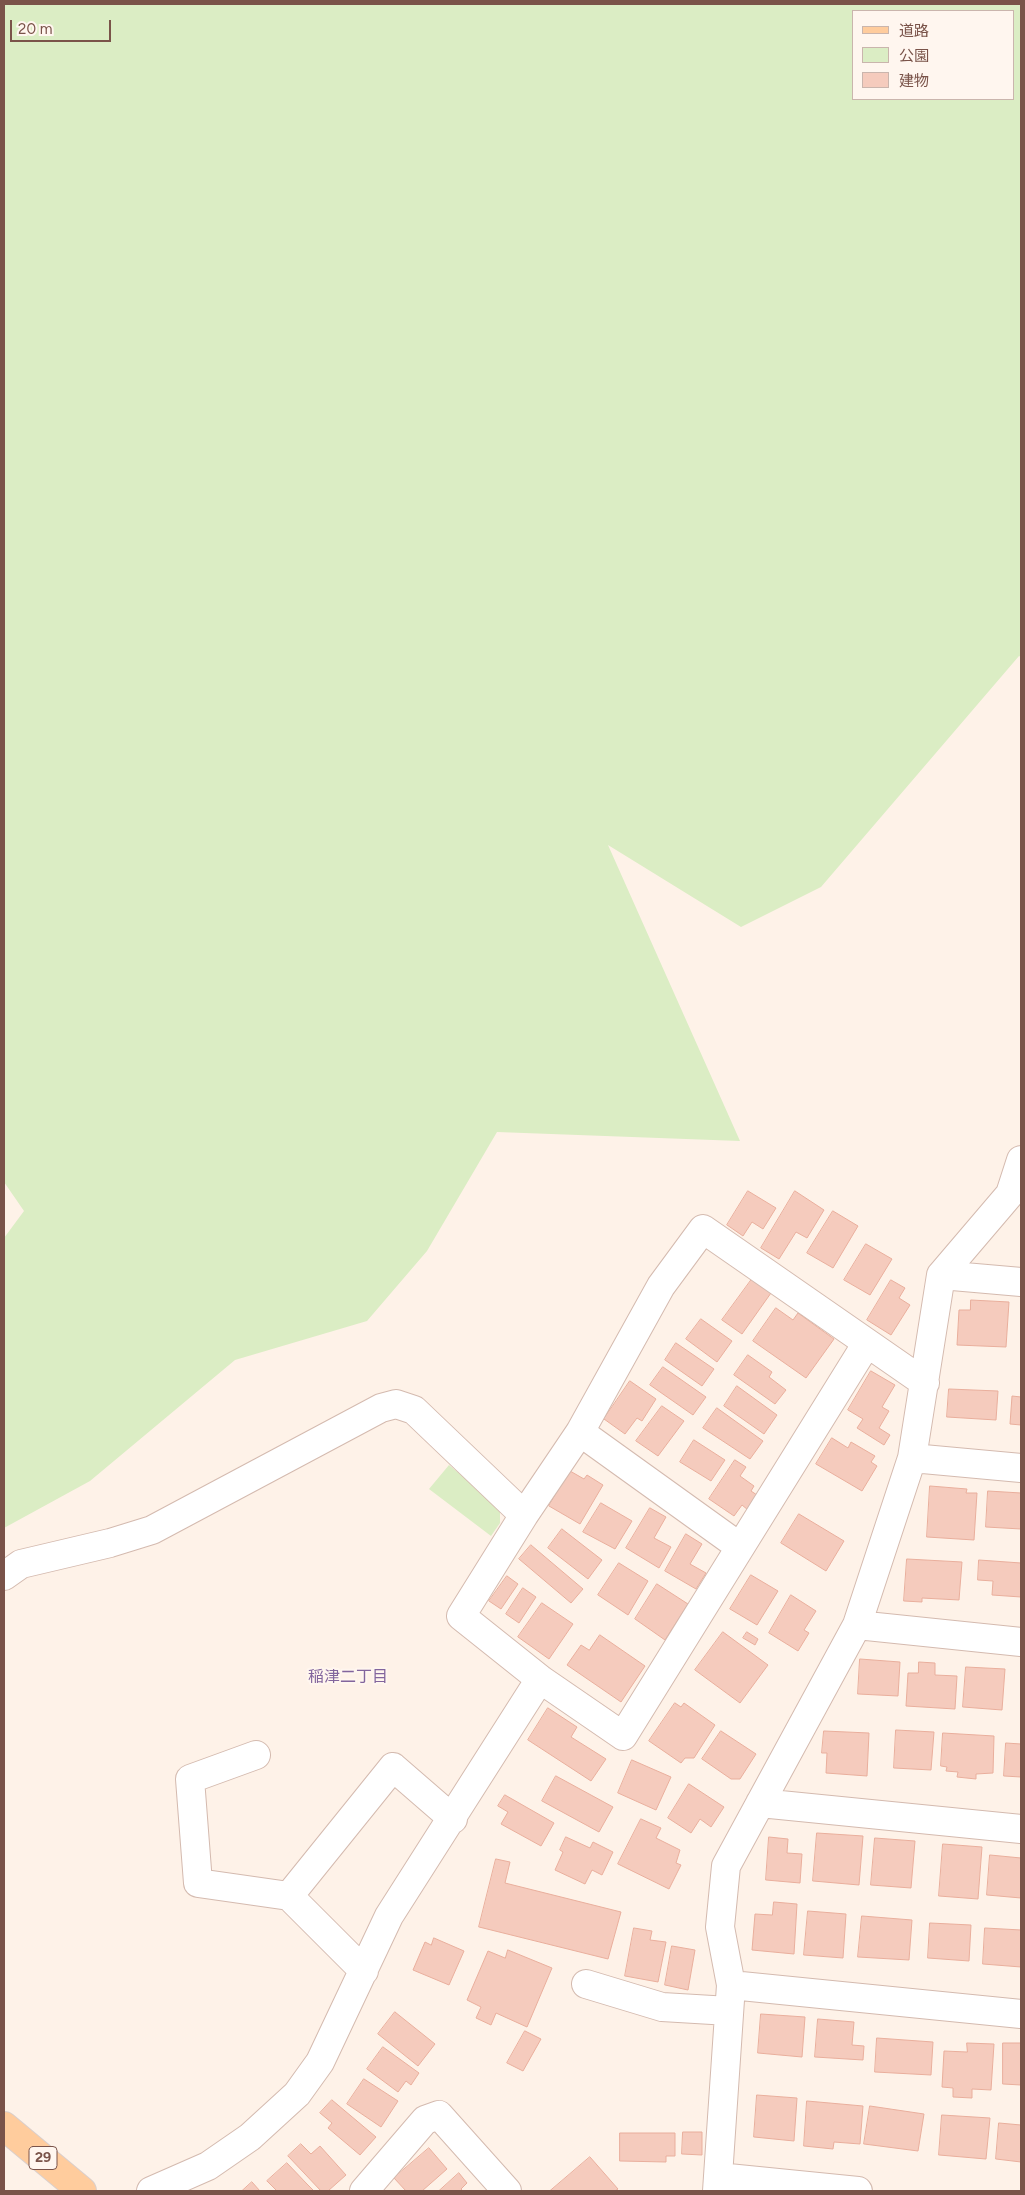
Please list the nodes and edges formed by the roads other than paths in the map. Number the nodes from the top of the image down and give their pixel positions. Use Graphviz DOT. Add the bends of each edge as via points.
graph roads {
  1 [pos="1021,1160"];
  2 [pos="941,1274"];
  3 [pos="1021,1282"];
  4 [pos="867,1343"];
  5 [pos="925,1383"];
  6 [pos="580,1432"];
  7 [pos="912,1458"];
  8 [pos="1021,1468"];
  9 [pos="524,1515"];
  10 [pos="740,1547"];
  11 [pos="4,1576"];
  12 [pos="857,1625"];
  13 [pos="1021,1642"];
  14 [pos="540,1679"];
  15 [pos="256,1755"];
  16 [pos="760,1803"];
  17 [pos="453,1819"];
  18 [pos="1021,1829"];
  19 [pos="289,1896"];
  20 [pos="364,1971"];
  21 [pos="586,1984"];
  22 [pos="731,1985"];
  23 [pos="730,2011"];
  24 [pos="1021,2014"];
  25 [pos="4,2126"];
  26 [pos="717,2184"];
  27 [pos="82,2191"];
  28 [pos="151,2191"];
  29 [pos="364,2191"];
  30 [pos="507,2191"];
  31 [pos="858,2191"];
  1 -- 2 [label="street" via="1010,1194"];
  2 -- 3 [label="street"];
  2 -- 5 [label="street"];
  4 -- 5 [label="street"];
  4 -- 6 [label="street" via="703,1229 661,1286"];
  4 -- 10 [label="street"];
  5 -- 7 [label="street"];
  6 -- 9 [label="street"];
  6 -- 10 [label="street"];
  7 -- 8 [label="street"];
  7 -- 12 [label="street"];
  9 -- 11 [label="street" via="414,1410 396,1404 381,1408 152,1530 21,1564"];
  9 -- 14 [label="street" via="462,1616"];
  10 -- 14 [label="street" via="623,1736"];
  12 -- 13 [label="street"];
  12 -- 16 [label="street"];
  14 -- 17 [label="street"];
  15 -- 19 [label="street" via="190,1778 198,1883"];
  16 -- 18 [label="street"];
  16 -- 22 [label="street" via="726,1866 720,1927"];
  17 -- 19 [label="street" via="393,1767"];
  17 -- 20 [label="street" via="389,1916"];
  19 -- 20 [label="street"];
  20 -- 28 [label="street" via="320,2062 297,2094 250,2137 208,2166"];
  21 -- 23 [label="street" via="662,2007"];
  22 -- 23 [label="street"];
  22 -- 24 [label="street"];
  23 -- 26 [label="street"];
  25 -- 27 [label="main road, 29"];
  26 -- 31 [label="street"];
  29 -- 30 [label="street" via="425,2120 439,2115"];
}
